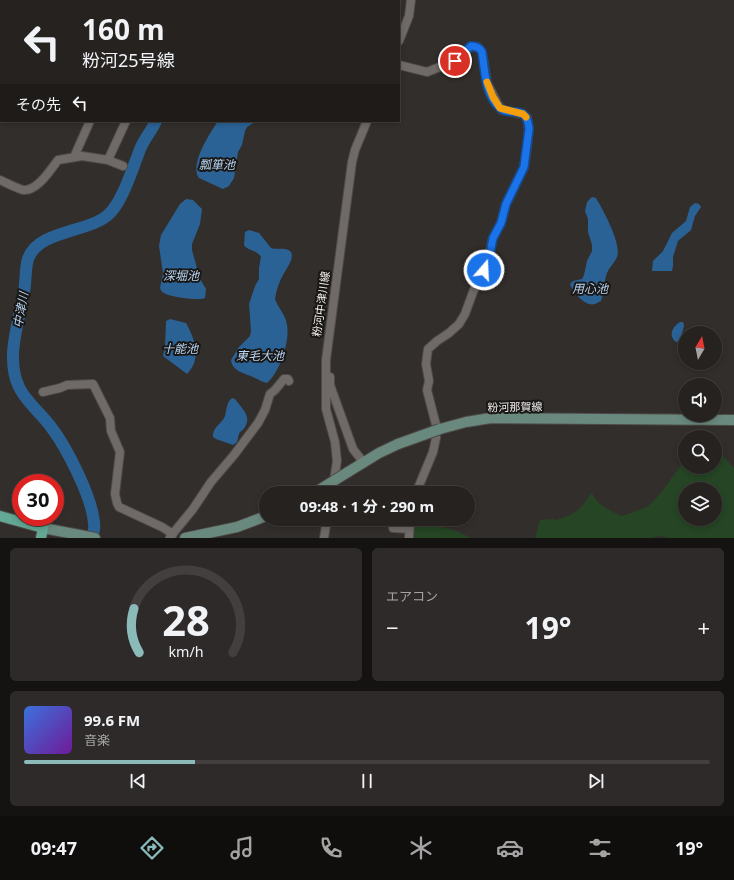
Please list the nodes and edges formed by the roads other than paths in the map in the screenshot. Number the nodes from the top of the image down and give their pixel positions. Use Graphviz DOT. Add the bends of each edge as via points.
graph roads {
  1 [pos="411,0"];
  2 [pos="400,38"];
  3 [pos="400,65"];
  4 [pos="90,122"];
  5 [pos="126,122"];
  6 [pos="367,122"];
  7 [pos="74,157"];
  8 [pos="108,160"];
  9 [pos="123,166"];
  10 [pos="0,180"];
  11 [pos="326,361"];
  12 [pos="288,382"];
  13 [pos="43,392"];
  14 [pos="734,420"];
  15 [pos="364,462"];
  16 [pos="324,486"];
  17 [pos="333,486"];
  18 [pos="419,486"];
  19 [pos="0,516"];
  20 [pos="259,519"];
  21 [pos="326,526"];
  22 [pos="393,528"];
  23 [pos="42,533"];
  24 [pos="409,534"];
  25 [pos="171,536"];
  26 [pos="95,538"];
  27 [pos="185,538"];
  28 [pos="324,538"];
  1 -- 2 [label="street" via="409,16"];
  3 -- 18 [label="street" via="427,72 455,61 471,46 478,47 482,52 487,83 496,103 502,110 523,114 527,118 529,129 524,167 506,204 487,263 468,308 459,324 428,349 427,390 436,425 436,438"];
  4 -- 7 [label="street"];
  5 -- 8 [label="street"];
  6 -- 11 [label="street, 粉河中津川線" via="352,162"];
  7 -- 8 [label="street"];
  7 -- 10 [label="street" via="58,160 46,176 30,189 24,190"];
  8 -- 9 [label="street"];
  11 -- 15 [label="street" via="330,363 330,385 347,435 353,449"];
  11 -- 17 [label="street, 粉河中津川線" via="326,409 337,461"];
  12 -- 25 [label="street" via="288,379 284,379 270,394 258,423"];
  13 -- 25 [label="street" via="68,385 93,384 110,418 111,431 120,452 115,494 119,507 162,527"];
  14 -- 15 [label="main road, 粉河那賀線, bridge" via="491,418 440,429 398,444"];
  15 -- 16 [label="main road, 粉河那賀線, bridge"];
  19 -- 23 [label="main road"];
  20 -- 27 [label="main road" via="237,527"];
  21 -- 28 [label="street"];
  22 -- 24 [label="street"];
  23 -- 26 [label="main road"];
}
